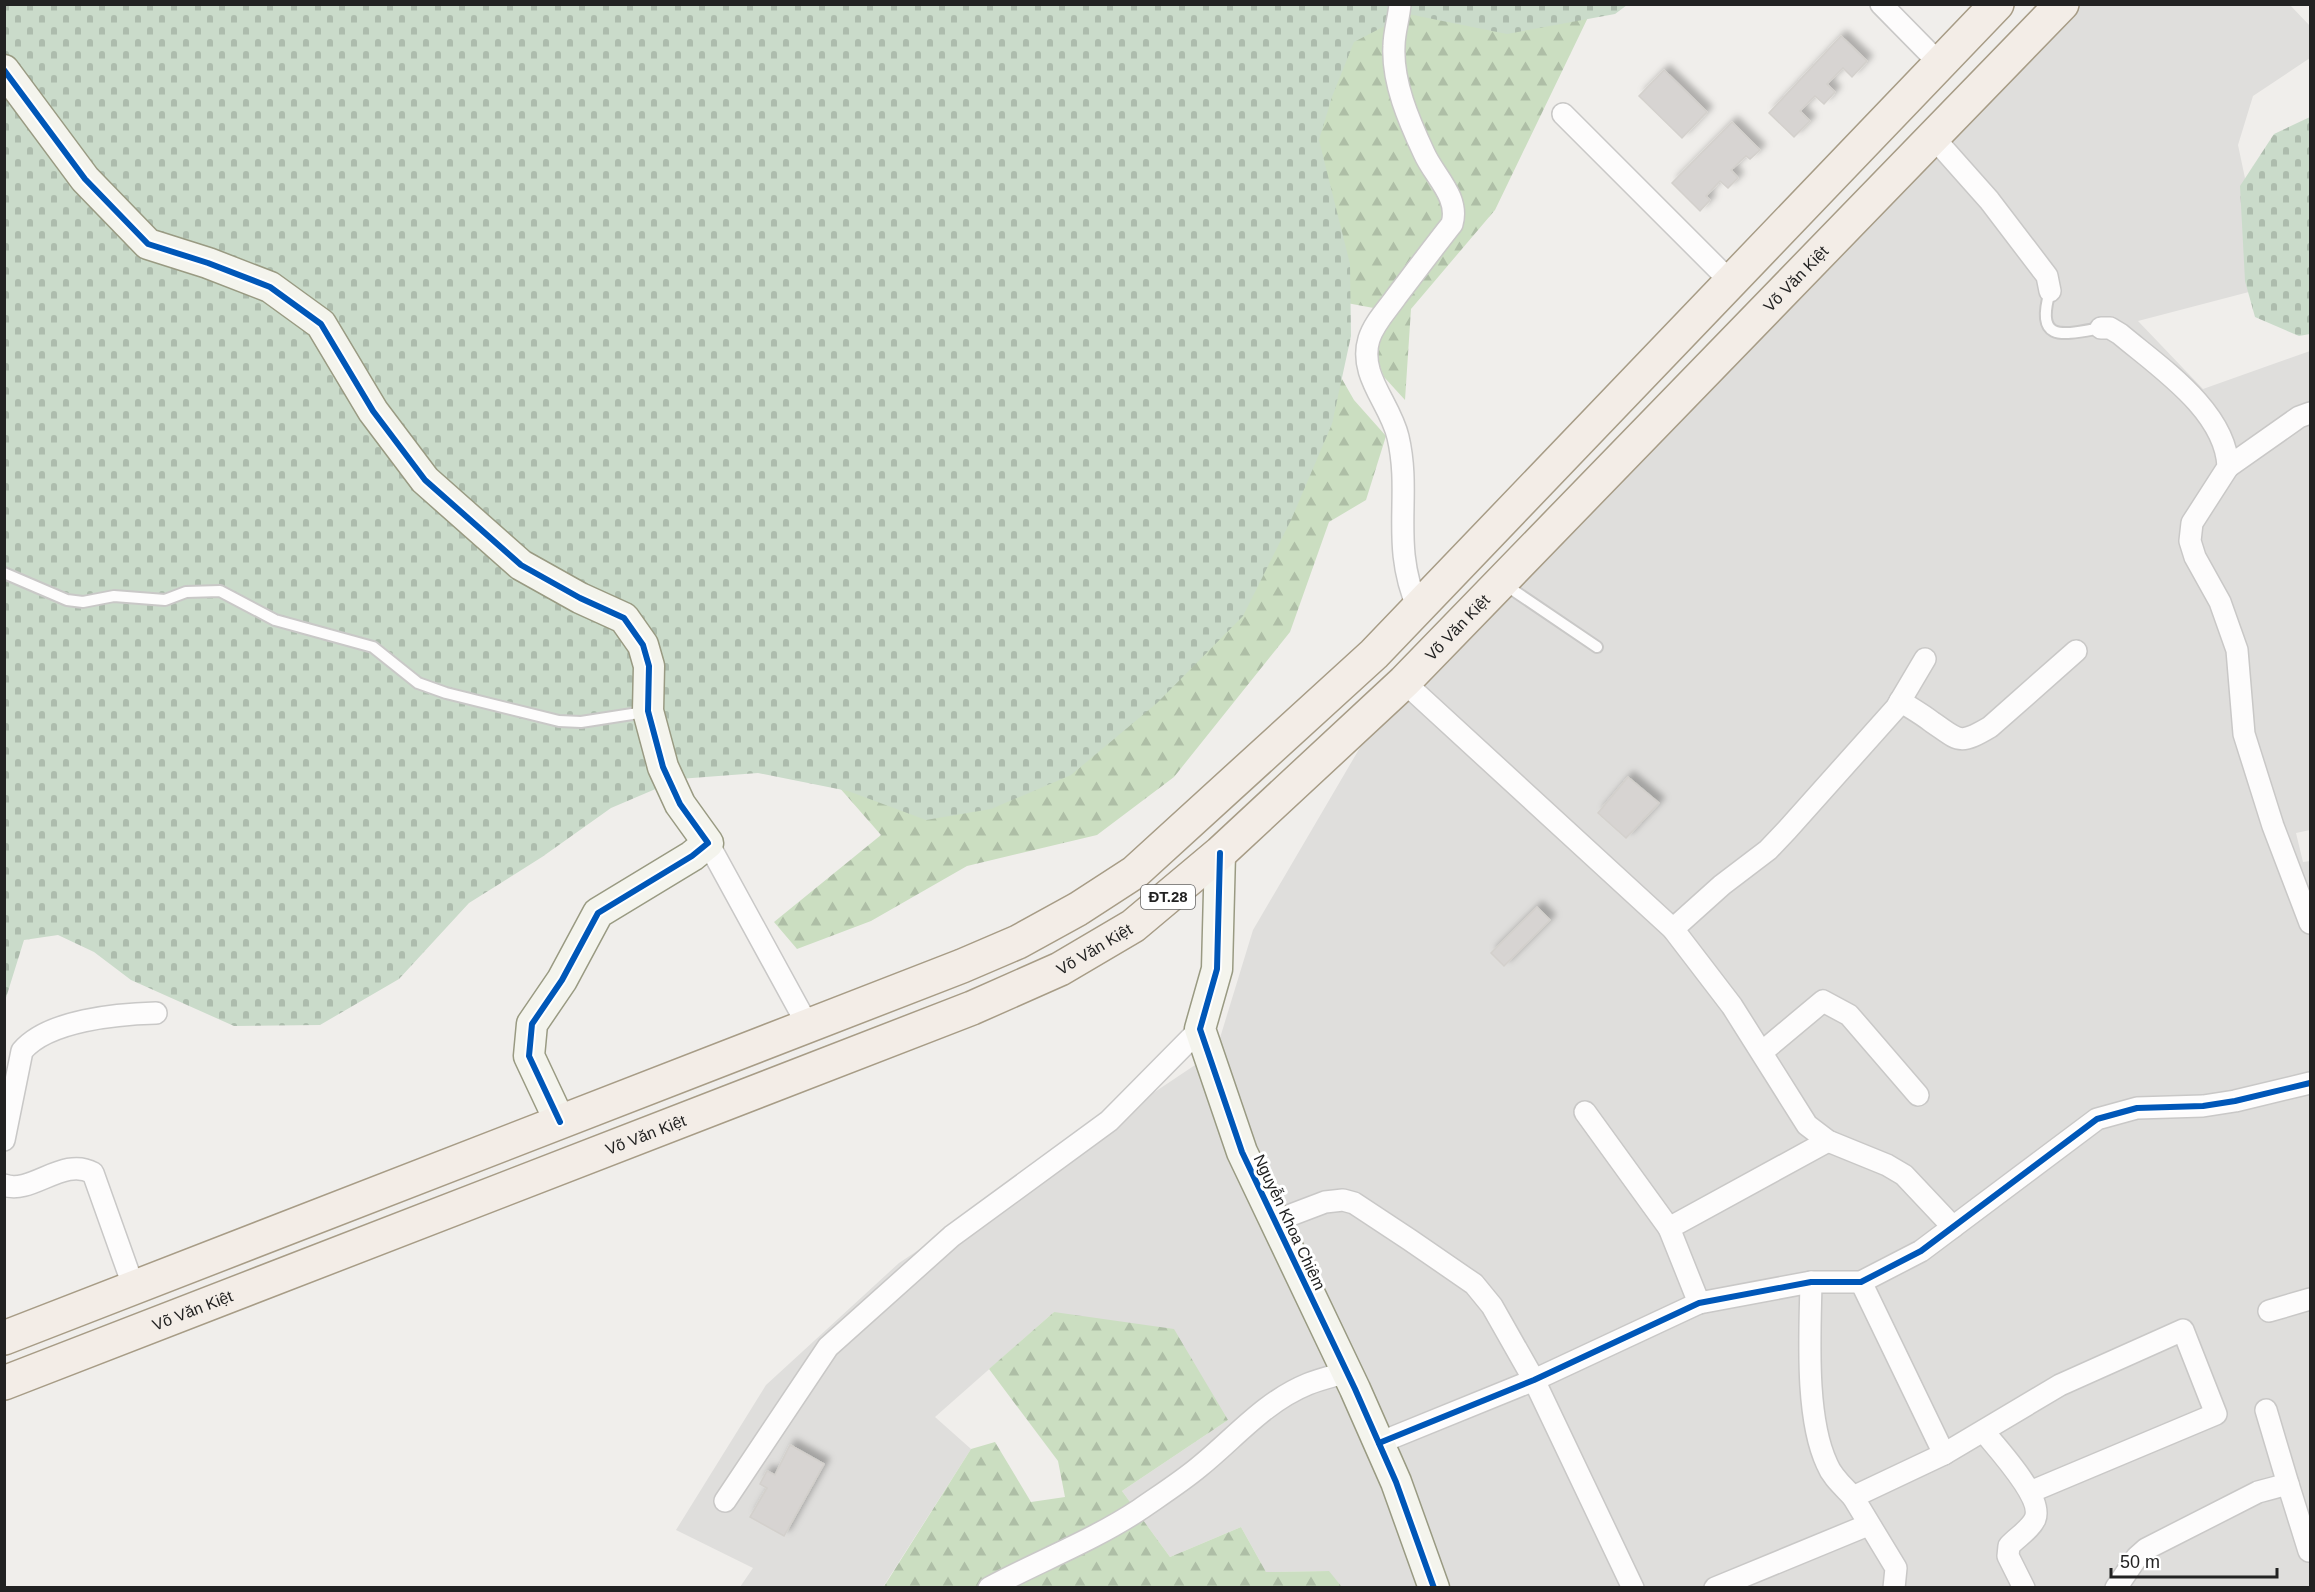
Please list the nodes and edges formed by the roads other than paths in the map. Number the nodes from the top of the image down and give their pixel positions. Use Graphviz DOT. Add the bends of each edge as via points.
graph roads {
  1 [pos="1400,4"];
  2 [pos="1881,4"];
  3 [pos="1997,4"];
  4 [pos="2062,4"];
  5 [pos="1940,64"];
  6 [pos="4,70"];
  7 [pos="1563,114"];
  8 [pos="1933,137"];
  9 [pos="1820,188"];
  10 [pos="1854,219"];
  11 [pos="1731,282"];
  12 [pos="2050,291"];
  13 [pos="2101,328"];
  14 [pos="2310,413"];
  15 [pos="2228,467"];
  16 [pos="4,573"];
  17 [pos="1501,582"];
  18 [pos="1418,608"];
  19 [pos="1597,647"];
  20 [pos="2076,651"];
  21 [pos="1924,659"];
  22 [pos="1404,682"];
  23 [pos="1900,701"];
  24 [pos="648,711"];
  25 [pos="1192,822"];
  26 [pos="708,843"];
  27 [pos="1220,853"];
  28 [pos="2310,923"];
  29 [pos="1673,928"];
  30 [pos="156,1013"];
  31 [pos="807,1024"];
  32 [pos="1200,1029"];
  33 [pos="1761,1052"];
  34 [pos="2310,1083"];
  35 [pos="1918,1095"];
  36 [pos="1585,1112"];
  37 [pos="560,1122"];
  38 [pos="4,1140"];
  39 [pos="1828,1141"];
  40 [pos="574,1162"];
  41 [pos="4,1185"];
  42 [pos="1275,1221"];
  43 [pos="1953,1227"];
  44 [pos="1669,1228"];
  45 [pos="1810,1281"];
  46 [pos="1861,1282"];
  47 [pos="134,1288"];
  48 [pos="2310,1299"];
  49 [pos="1699,1303"];
  50 [pos="2269,1311"];
  51 [pos="4,1338"];
  52 [pos="1347,1372"];
  53 [pos="1534,1380"];
  54 [pos="4,1383"];
  55 [pos="2266,1410"];
  56 [pos="1984,1432"];
  57 [pos="1379,1443"];
  58 [pos="1944,1454"];
  59 [pos="2288,1484"];
  60 [pos="2030,1492"];
  61 [pos="1852,1497"];
  62 [pos="725,1501"];
  63 [pos="1868,1526"];
  64 [pos="2309,1551"];
  65 [pos="989,1587"];
  66 [pos="1434,1587"];
  67 [pos="1633,1587"];
  68 [pos="1715,1587"];
  69 [pos="1894,1587"];
  70 [pos="2024,1587"];
  71 [pos="2116,1587"];
  1 -- 18 [label="street" via="1394,66 1425,155 1452,201 1455,214 1452,224 1374,327 1366,354 1367,367 1398,435 1402,559"];
  2 -- 5 [label="street"];
  3 -- 5 [label="main road, ĐT.28"];
  4 -- 8 [label="main road, Võ Văn Kiệt / ĐT.28"];
  5 -- 9 [label="main road, ĐT.28"];
  6 -- 24 [label="street" via="86,179 148,244 270,287 321,324 373,411 425,480 522,565 624,618 643,645 649,666"];
  7 -- 11 [label="street"];
  8 -- 10 [label="main road, Võ Văn Kiệt / ĐT.28"];
  8 -- 12 [label="street" via="1989,200 2047,276"];
  9 -- 10 [label="main road"];
  9 -- 11 [label="main road, ĐT.28"];
  10 -- 17 [label="main road, Võ Văn Kiệt / ĐT.28"];
  11 -- 18 [label="main road, ĐT.28"];
  12 -- 13 [label="lane" via="2043,313 2051,328 2066,334"];
  13 -- 15 [label="street" via="2120,334 2188,391 2224,445"];
  14 -- 15 [label="street"];
  15 -- 28 [label="street" via="2192,523 2190,541 2194,557 2220,602 2237,650 2241,715 2250,754"];
  16 -- 24 [label="lane" via="67,600 83,602 114,596 165,600 186,592 220,591 275,620 373,647 418,683 532,716 581,722"];
  17 -- 19 [label="lane"];
  17 -- 22 [label="main road, Võ Văn Kiệt / ĐT.28"];
  18 -- 25 [label="main road, ĐT.28" via="1374,654"];
  20 -- 23 [label="street" via="1976,736 1951,738"];
  21 -- 23 [label="street"];
  22 -- 27 [label="main road, Võ Văn Kiệt / ĐT.28"];
  22 -- 29 [label="street"];
  23 -- 29 [label="street" via="1768,850"];
  24 -- 26 [label="street" via="667,776 680,804"];
  25 -- 27 [label="main road"];
  25 -- 31 [label="main road, ĐT.28" via="1135,872 1018,942"];
  26 -- 31 [label="street"];
  26 -- 37 [label="street" via="598,913 562,980 532,1024 529,1056"];
  27 -- 32 [label="street" via="1217,969"];
  27 -- 40 [label="main road, Võ Văn Kiệt / ĐT.28" via="1132,926 1060,969 972,1008"];
  29 -- 33 [label="street"];
  30 -- 38 [label="street" via="87,1020 29,1042 22,1051"];
  31 -- 37 [label="main road, ĐT.28"];
  32 -- 42 [label="street, Nguyễn Khoa Chiêm" via="1242,1152"];
  32 -- 62 [label="street" via="1109,1121 952,1236 828,1347"];
  33 -- 35 [label="street" via="1823,1001 1849,1015"];
  33 -- 39 [label="street" via="1807,1125"];
  34 -- 43 [label="street" via="2235,1101 2137,1108 2097,1119"];
  36 -- 44 [label="street"];
  37 -- 40 [label="main road"];
  37 -- 47 [label="main road, ĐT.28"];
  39 -- 43 [label="street" via="1904,1175"];
  39 -- 44 [label="street"];
  40 -- 54 [label="main road, Võ Văn Kiệt / ĐT.28"];
  41 -- 47 [label="street" via="18,1186 68,1169 84,1168 93,1173"];
  42 -- 52 [label="street, Nguyễn Khoa Chiêm"];
  42 -- 53 [label="street" via="1335,1199 1354,1203 1473,1284 1492,1306"];
  43 -- 46 [label="street" via="1921,1251"];
  44 -- 49 [label="street"];
  45 -- 46 [label="street"];
  45 -- 49 [label="street"];
  45 -- 61 [label="street" via="1818,1436 1827,1466"];
  46 -- 58 [label="street"];
  47 -- 51 [label="main road, ĐT.28"];
  48 -- 50 [label="street"];
  49 -- 53 [label="street"];
  52 -- 57 [label="street, Nguyễn Khoa Chiêm"];
  52 -- 65 [label="street" via="1308,1384 1283,1397 1237,1431 1198,1468 1139,1509 1090,1539 1043,1558"];
  53 -- 57 [label="street"];
  53 -- 67 [label="street"];
  55 -- 59 [label="street"];
  56 -- 58 [label="street"];
  56 -- 60 [label="street"];
  56 -- 60 [label="street" via="2060,1384 2183,1330 2216,1414"];
  57 -- 66 [label="street, Nguyễn Khoa Chiêm"];
  58 -- 61 [label="street"];
  59 -- 64 [label="street"];
  59 -- 71 [label="street" via="2258,1492 2146,1549"];
  60 -- 70 [label="street" via="2036,1517 2009,1546 2008,1556"];
  61 -- 63 [label="street"];
  63 -- 68 [label="street"];
  63 -- 69 [label="street" via="1896,1568"];
}
